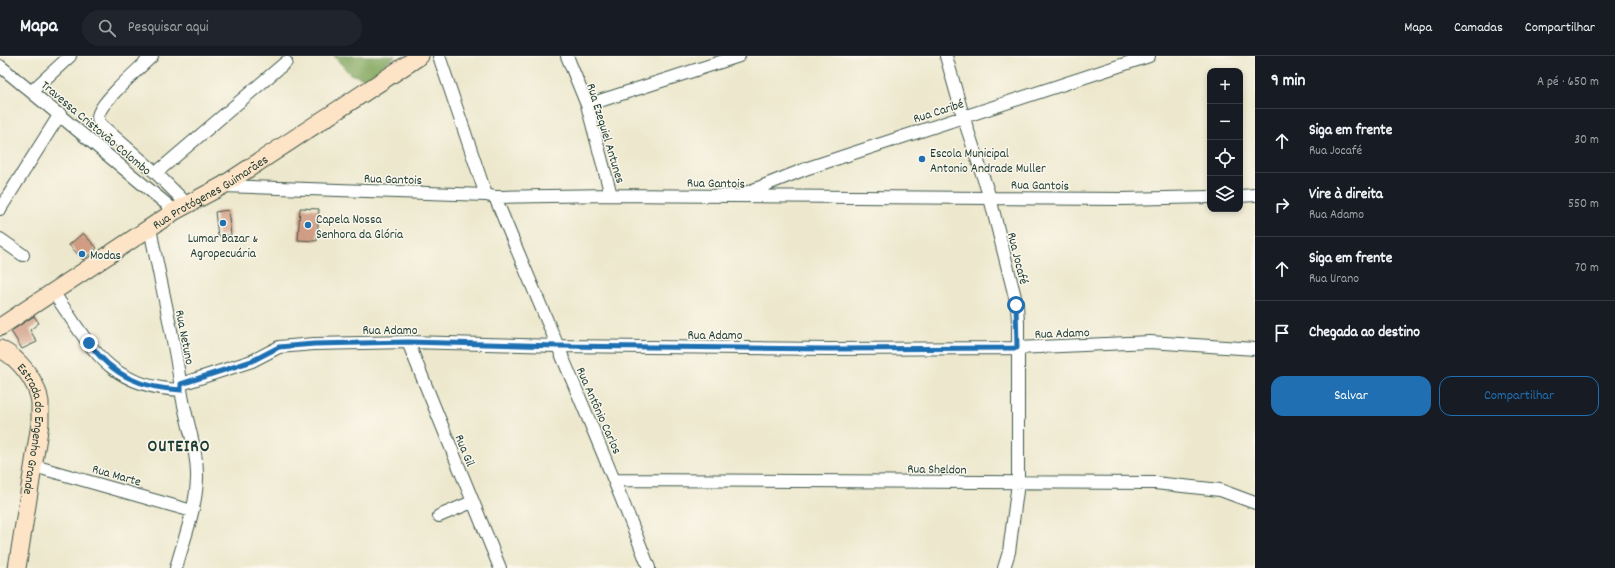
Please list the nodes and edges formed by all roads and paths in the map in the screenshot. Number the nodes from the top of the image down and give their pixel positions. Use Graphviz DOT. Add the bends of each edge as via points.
graph roads {
  1 [pos="70,56"];
  2 [pos="152,56"];
  3 [pos="420,56"];
  4 [pos="439,56"];
  5 [pos="567,56"];
  6 [pos="740,56"];
  7 [pos="946,56"];
  8 [pos="1149,56"];
  9 [pos="286,62"];
  10 [pos="0,66"];
  11 [pos="32,91"];
  12 [pos="587,105"];
  13 [pos="60,114"];
  14 [pos="963,116"];
  15 [pos="156,173"];
  16 [pos="222,186"];
  17 [pos="611,195"];
  18 [pos="1255,195"];
  19 [pos="491,196"];
  20 [pos="1243,196"];
  21 [pos="738,197"];
  22 [pos="1207,197"];
  23 [pos="990,198"];
  24 [pos="181,208"];
  25 [pos="0,209"];
  26 [pos="150,228"];
  27 [pos="0,238"];
  28 [pos="23,254"];
  29 [pos="53,292"];
  30 [pos="0,327"];
  31 [pos="408,342"];
  32 [pos="557,346"];
  33 [pos="1017,348"];
  34 [pos="0,349"];
  35 [pos="1255,349"];
  36 [pos="181,387"];
  37 [pos="34,466"];
  38 [pos="615,480"];
  39 [pos="1018,483"];
  40 [pos="472,502"];
  41 [pos="1255,503"];
  42 [pos="192,511"];
  43 [pos="439,516"];
  44 [pos="17,568"];
  45 [pos="176,568"];
  46 [pos="500,568"];
  47 [pos="649,568"];
  48 [pos="1004,568"];
  1 -- 11 [label="street"];
  2 -- 15 [label="street" via="117,90 99,112 97,119"];
  3 -- 16 [label="street, Rua Protógenes Guimarães"];
  4 -- 19 [label="street, Rua Antônio Carlos"];
  5 -- 12 [label="street, Rua Ezequiel Antunes"];
  6 -- 12 [label="street"];
  7 -- 14 [label="street, Rua Jocafé"];
  8 -- 14 [label="street, Rua Caribé"];
  9 -- 15 [label="street"];
  10 -- 11 [label="street, Travessa Cristovão Colombo"];
  11 -- 13 [label="street, Travessa Cristovão Colombo"];
  12 -- 17 [label="street, Rua Ezequiel Antunes"];
  13 -- 24 [label="street, Travessa Cristovão Colombo"];
  13 -- 25 [label="street"];
  14 -- 21 [label="street, Rua Caribé" via="808,168"];
  14 -- 23 [label="street, Rua Jocafé"];
  15 -- 24 [label="street"];
  16 -- 19 [label="street, Rua Gantois"];
  16 -- 24 [label="street, Rua Protógenes Guimarães"];
  17 -- 19 [label="street, Rua Gantois"];
  17 -- 21 [label="street, Rua Gantois"];
  18 -- 20 [label="street"];
  19 -- 32 [label="street, Rua Antônio Carlos"];
  21 -- 23 [label="street, Rua Gantois"];
  22 -- 23 [label="street, Rua Gantois"];
  23 -- 33 [label="street, Rua Jocafé" via="1016,305"];
  24 -- 26 [label="street, Rua Protógenes Guimarães"];
  26 -- 29 [label="street, Rua Protógenes Guimarães"];
  26 -- 36 [label="street, Rua Netuno"];
  27 -- 28 [label="street"];
  29 -- 30 [label="street, Rua Protógenes Guimarães"];
  29 -- 36 [label="street" via="100,359 115,371 131,380 151,386"];
  31 -- 32 [label="street, Rua Adamo"];
  31 -- 36 [label="street, Rua Adamo" via="279,347 252,361"];
  31 -- 40 [label="street, Rua Gil"];
  32 -- 33 [label="street, Rua Adamo"];
  32 -- 38 [label="street, Rua Antônio Carlos"];
  33 -- 35 [label="street, Rua Adamo" via="1150,342"];
  33 -- 39 [label="street, Rua Jocafé"];
  34 -- 37 [label="street, Estrada do Engenho Grande" via="16,360 28,374 40,401 40,424"];
  36 -- 42 [label="street, Rua Netuno" via="192,436 197,479"];
  37 -- 42 [label="street, Rua Marte"];
  37 -- 44 [label="street, Estrada do Engenho Grande"];
  38 -- 39 [label="street, Rua Sheldon"];
  38 -- 47 [label="street, Rua Antônio Carlos"];
  39 -- 41 [label="street, Rua Sheldon" via="1155,483 1220,490"];
  39 -- 48 [label="street, Rua Jocafé" via="1009,552"];
  40 -- 43 [label="street"];
  40 -- 46 [label="street, Rua Gil"];
  42 -- 45 [label="street, Rua Netuno"];
}
